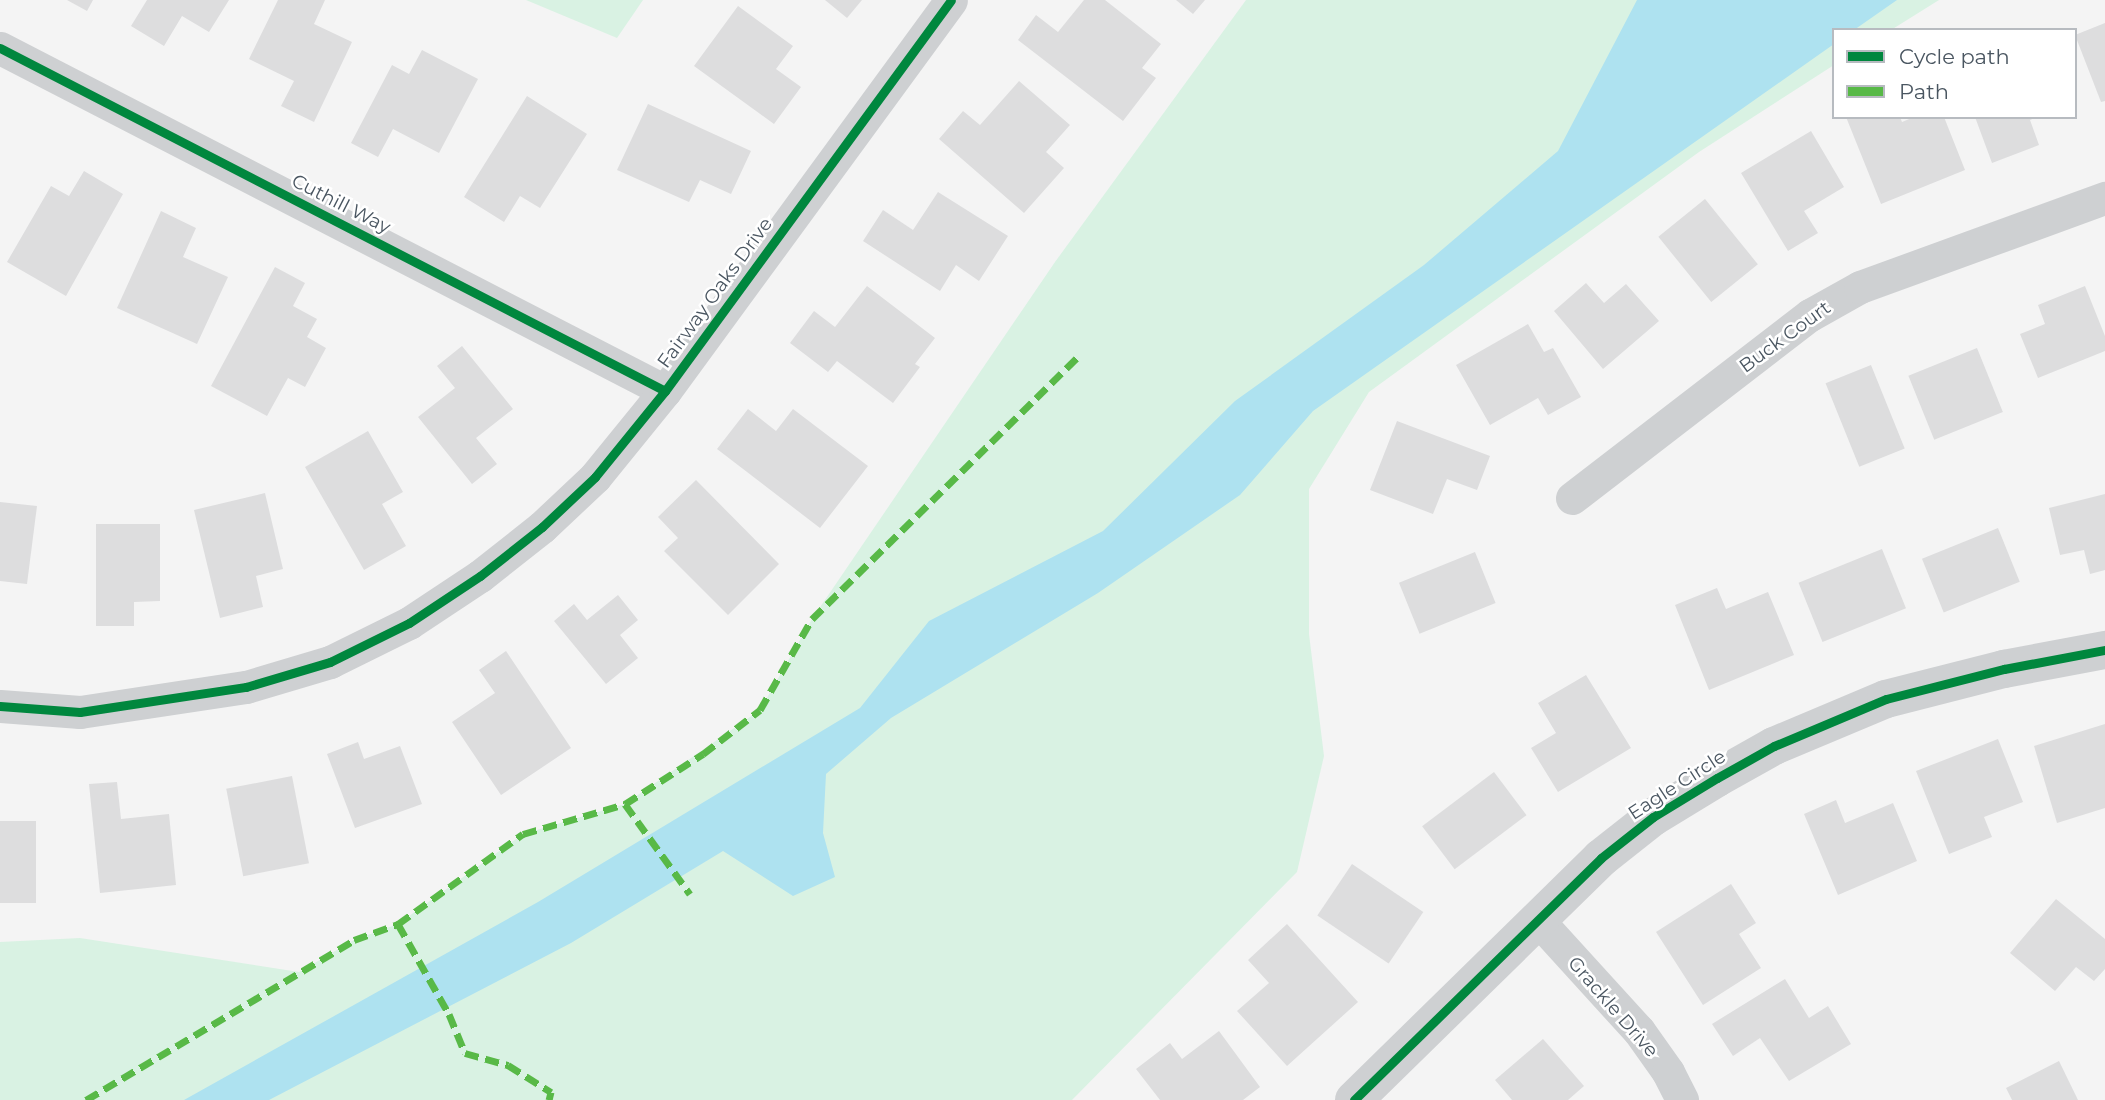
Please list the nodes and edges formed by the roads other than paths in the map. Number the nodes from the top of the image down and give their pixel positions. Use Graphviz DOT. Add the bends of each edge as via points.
graph roads {
  1 [pos="951,0"];
  2 [pos="0,48"];
  3 [pos="2105,198"];
  4 [pos="665,391"];
  5 [pos="1572,498"];
  6 [pos="2105,650"];
  7 [pos="0,706"];
  8 [pos="1537,919"];
  9 [pos="1354,1100"];
  10 [pos="1682,1100"];
  1 -- 4 [label="street, Fairway Oaks Drive"];
  2 -- 4 [label="street, Cuthill Way"];
  3 -- 5 [label="street, Buck Court" via="1860,287 1810,315"];
  4 -- 7 [label="street, Fairway Oaks Drive" via="595,477 542,527 409,623 330,662 246,687 156,703 80,712"];
  6 -- 8 [label="street, Eagle Circle" via="2004,669 1886,699 1774,746 1654,817 1601,858"];
  8 -- 9 [label="street, Eagle Circle"];
  8 -- 10 [label="street, Grackle Drive" via="1639,1031"];
}
